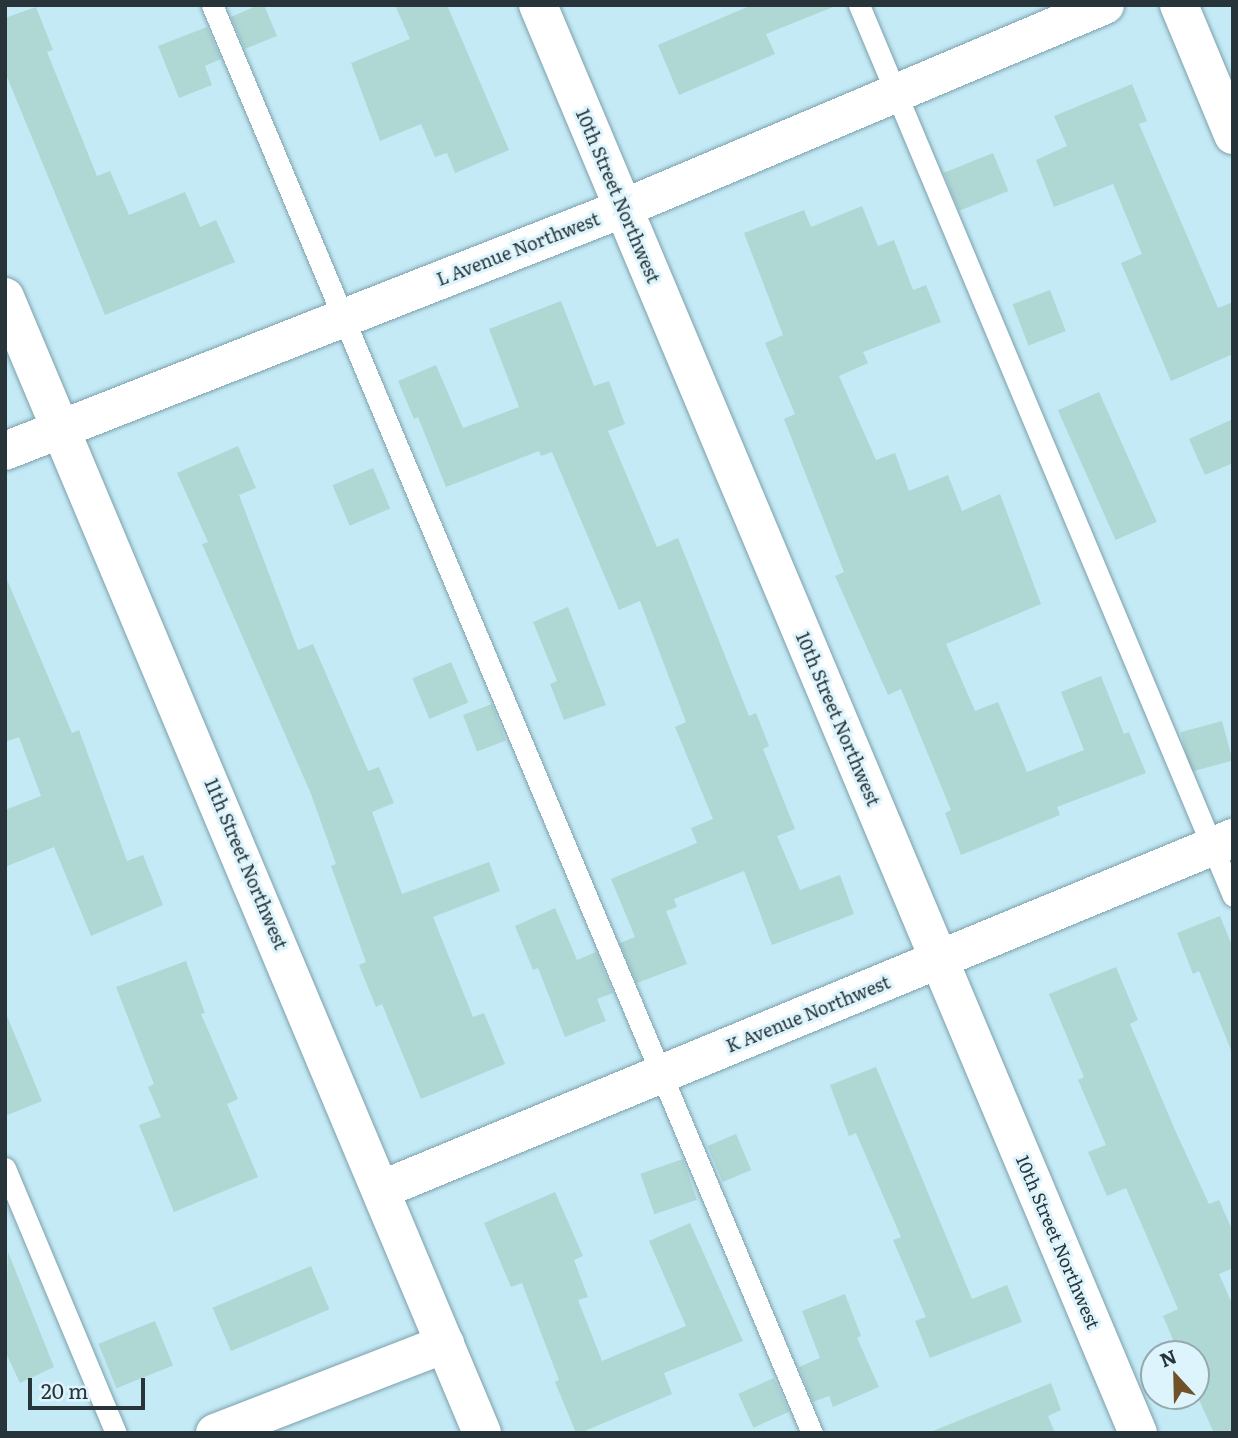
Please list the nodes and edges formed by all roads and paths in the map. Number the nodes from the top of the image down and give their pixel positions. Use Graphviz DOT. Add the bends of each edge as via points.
graph roads {
  1 [pos="212,5"];
  2 [pos="538,5"];
  3 [pos="859,5"];
  4 [pos="1105,5"];
  5 [pos="1179,5"];
  6 [pos="897,96"];
  7 [pos="1233,135"];
  8 [pos="624,208"];
  9 [pos="5,298"];
  10 [pos="342,318"];
  11 [pos="61,428"];
  12 [pos="5,451"];
  13 [pos="1222,842"];
  14 [pos="1233,896"];
  15 [pos="939,959"];
  16 [pos="661,1074"];
  17 [pos="5,1168"];
  18 [pos="383,1189"];
  19 [pos="445,1344"];
  20 [pos="116,1433"];
  21 [pos="215,1433"];
  22 [pos="482,1433"];
  23 [pos="812,1433"];
  24 [pos="1138,1433"];
  1 -- 10 [label="lane"];
  2 -- 8 [label="street, 10th Street Northwest"];
  3 -- 6 [label="lane"];
  4 -- 6 [label="street, L Avenue Northwest"];
  5 -- 7 [label="street"];
  6 -- 8 [label="street, L Avenue Northwest"];
  6 -- 13 [label="lane"];
  8 -- 10 [label="street, L Avenue Northwest"];
  8 -- 15 [label="street, 10th Street Northwest"];
  9 -- 11 [label="street, 11th Street Northwest"];
  10 -- 11 [label="street, L Avenue Northwest"];
  10 -- 16 [label="lane"];
  11 -- 12 [label="street, L Avenue Northwest"];
  11 -- 18 [label="street, 11th Street Northwest"];
  13 -- 14 [label="lane"];
  13 -- 15 [label="street, K Avenue Northwest"];
  15 -- 16 [label="street, K Avenue Northwest"];
  15 -- 24 [label="street, 10th Street Northwest"];
  16 -- 18 [label="street, K Avenue Northwest"];
  16 -- 23 [label="lane"];
  17 -- 20 [label="lane"];
  18 -- 19 [label="street, 11th Street Northwest"];
  19 -- 21 [label="street"];
  19 -- 22 [label="street, 11th Street Northwest"];
}
